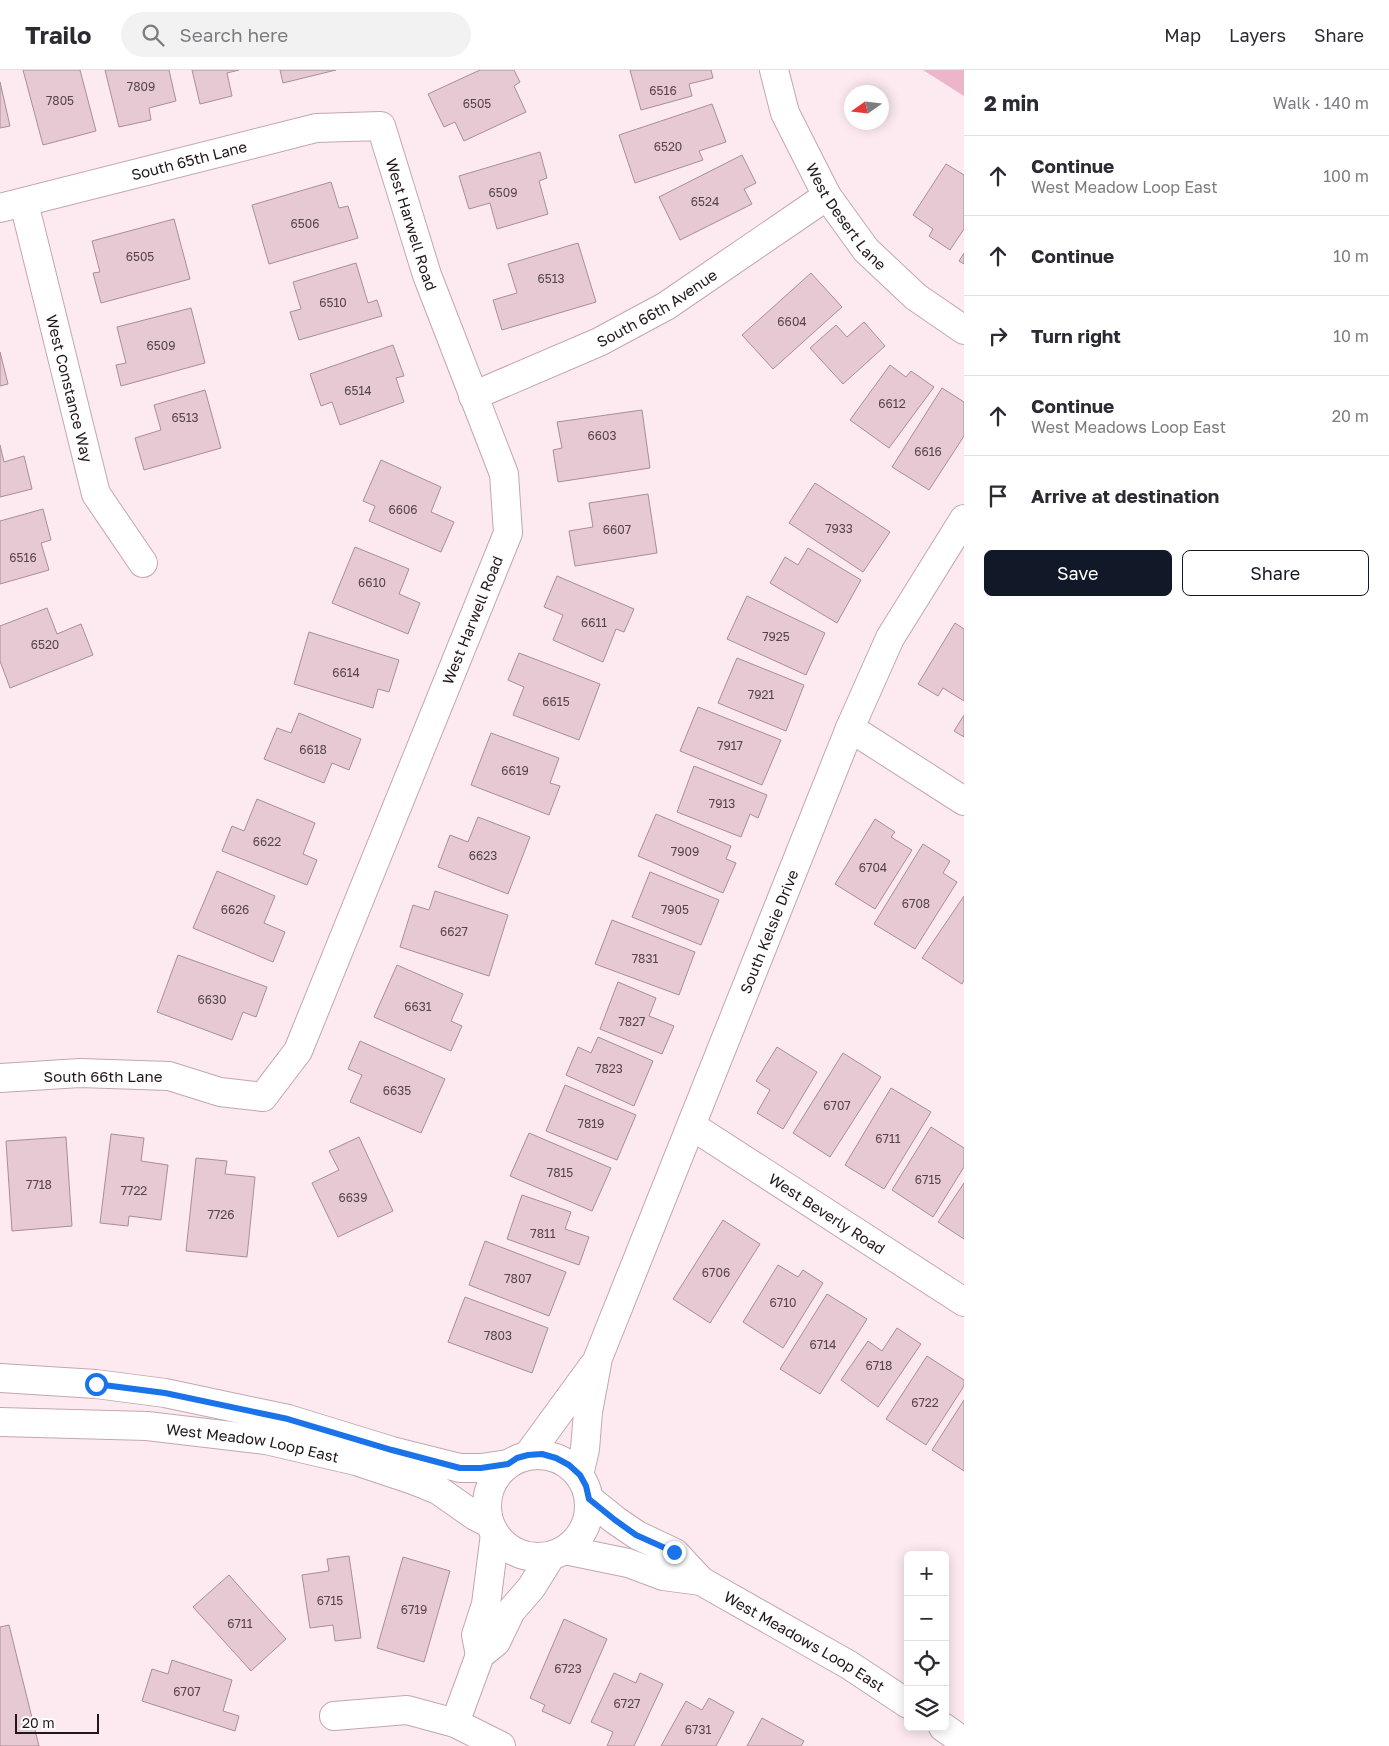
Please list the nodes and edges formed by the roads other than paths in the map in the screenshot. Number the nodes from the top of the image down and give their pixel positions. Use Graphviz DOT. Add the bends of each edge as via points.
graph roads {
  1 [pos="774,70"];
  2 [pos="381,126"];
  3 [pos="827,196"];
  4 [pos="12,205"];
  5 [pos="964,330"];
  6 [pos="473,396"];
  7 [pos="964,519"];
  8 [pos="143,563"];
  9 [pos="850,728"];
  10 [pos="964,801"];
  11 [pos="0,1078"];
  12 [pos="263,1097"];
  13 [pos="692,1126"];
  14 [pos="964,1302"];
  15 [pos="598,1358"];
  16 [pos="0,1378"];
  17 [pos="0,1422"];
  18 [pos="518,1460"];
  19 [pos="584,1487"];
  20 [pos="492,1529"];
  21 [pos="558,1553"];
  22 [pos="701,1581"];
  23 [pos="480,1655"];
  24 [pos="904,1701"];
  25 [pos="334,1716"];
  26 [pos="455,1722"];
  27 [pos="948,1731"];
  28 [pos="964,1742"];
  29 [pos="502,1746"];
  1 -- 3 [label="street, West Desert Lane" via="785,113"];
  2 -- 4 [label="street, South 65th Lane" via="316,128"];
  2 -- 6 [label="street, West Harwell Road" via="428,275"];
  3 -- 5 [label="street, West Desert Lane" via="866,250 916,298"];
  3 -- 6 [label="street, South 66th Avenue" via="666,306 599,342"];
  4 -- 8 [label="street, West Constance Way" via="96,494"];
  6 -- 12 [label="street, West Harwell Road" via="504,474 508,533 298,1051"];
  7 -- 9 [label="street, South Kelsie Drive" via="890,638"];
  9 -- 10 [label="street"];
  9 -- 13 [label="street, South Kelsie Drive"];
  11 -- 12 [label="street, South 66th Lane" via="80,1073 169,1076 220,1092"];
  13 -- 14 [label="street, West Beverly Road"];
  13 -- 15 [label="street, South Kelsie Drive"];
  15 -- 18 [label="street, South Kelsie Drive"];
  15 -- 19 [label="street, South Kelsie Drive" via="588,1412"];
  16 -- 18 [label="street, West Meadow Loop East" via="96,1384 165,1393 288,1419 460,1468 481,1468"];
  17 -- 20 [label="street, West Meadow Loop East" via="147,1426 266,1440 356,1460 413,1480 438,1490"];
  18 -- 19 [label="street" via="542,1454 556,1458 569,1465"];
  18 -- 20 [label="street" via="496,1476 489,1490 486,1507"];
  19 -- 21 [label="street" via="589,1514 585,1528 576,1541"];
  19 -- 22 [label="street, West Meadows Loop East" via="636,1535 674,1552"];
  20 -- 21 [label="street" via="506,1546 519,1554 535,1558"];
  20 -- 23 [label="street" via="486,1604 476,1635"];
  21 -- 22 [label="street, West Meadows Loop East" via="628,1563 662,1576"];
  21 -- 23 [label="street" via="511,1611 496,1642"];
  22 -- 24 [label="street, West Meadows Loop East"];
  23 -- 26 [label="street"];
  25 -- 26 [label="street" via="408,1710"];
  26 -- 29 [label="street"];
  27 -- 28 [label="street"];
}
